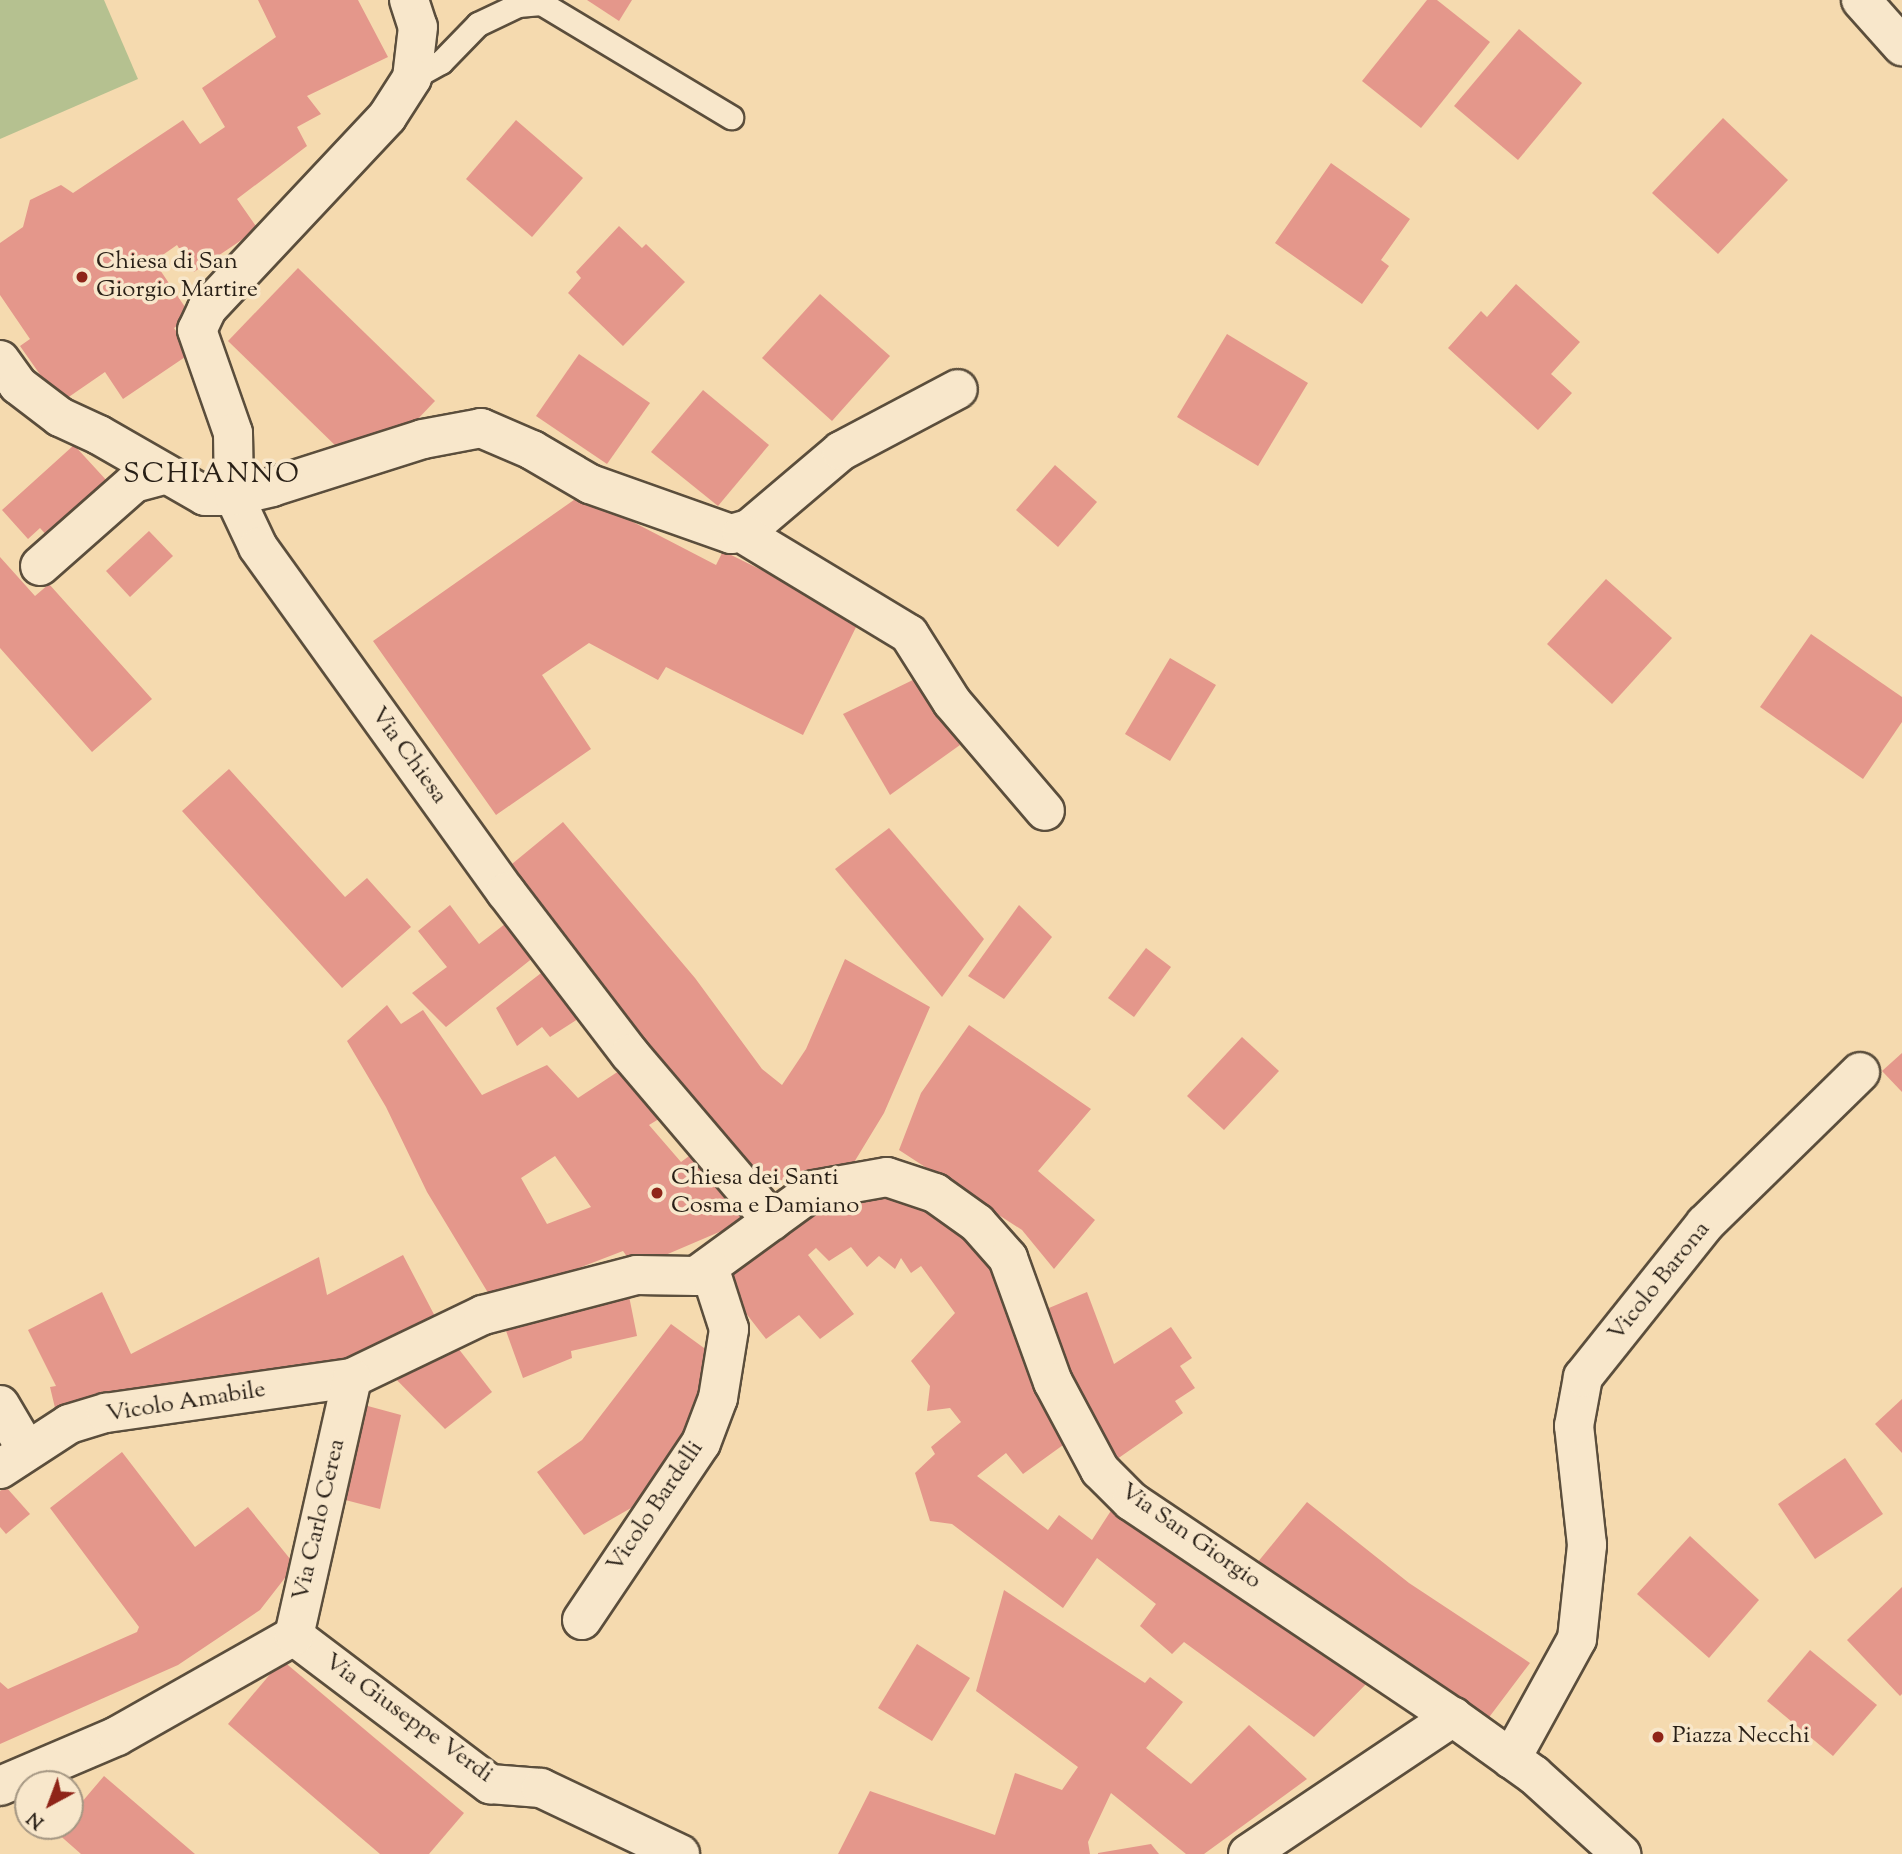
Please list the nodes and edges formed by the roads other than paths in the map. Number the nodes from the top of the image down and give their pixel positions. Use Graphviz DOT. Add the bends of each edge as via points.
graph roads {
  1 [pos="409,0"];
  2 [pos="1861,0"];
  3 [pos="1902,46"];
  4 [pos="412,78"];
  5 [pos="731,117"];
  6 [pos="0,360"];
  7 [pos="958,389"];
  8 [pos="164,475"];
  9 [pos="234,496"];
  10 [pos="742,533"];
  11 [pos="40,566"];
  12 [pos="1045,811"];
  13 [pos="1860,1072"];
  14 [pos="772,1221"];
  15 [pos="709,1267"];
  16 [pos="352,1378"];
  17 [pos="0,1405"];
  18 [pos="13,1459"];
  19 [pos="582,1620"];
  20 [pos="294,1636"];
  21 [pos="1453,1717"];
  22 [pos="1511,1759"];
  23 [pos="0,1786"];
  24 [pos="680,1854"];
  25 [pos="1248,1854"];
  26 [pos="1620,1854"];
  1 -- 4 [label="street" via="418,27"];
  2 -- 3 [label="street"];
  4 -- 5 [label="lane" via="440,62 478,23 518,5 541,3"];
  4 -- 9 [label="street" via="387,117 207,309 197,330 233,433"];
  6 -- 8 [label="street" via="18,385 60,417"];
  7 -- 10 [label="street" via="841,451"];
  8 -- 9 [label="street" via="201,495"];
  8 -- 11 [label="street" via="134,483"];
  9 -- 10 [label="street" via="303,480 423,439 481,428 532,450 590,484 708,529"];
  9 -- 14 [label="street, Via Chiesa" via="257,547 506,892 630,1054"];
  10 -- 12 [label="street" via="909,634 952,702"];
  13 -- 22 [label="street, Vicolo Barona" via="1705,1224 1583,1377 1574,1426 1587,1545 1577,1639"];
  14 -- 15 [label="street, Via San Giorgio"];
  14 -- 21 [label="street, Via San Giorgio" via="814,1190 887,1177 935,1193 977,1223 1008,1258 1053,1382 1100,1470 1131,1501"];
  15 -- 16 [label="street" via="696,1276 637,1275 483,1315"];
  15 -- 19 [label="street, Vicolo Bardelli" via="729,1329 718,1398 701,1443 676,1485"];
  16 -- 18 [label="street, Vicolo Amabile" via="106,1413 69,1424"];
  16 -- 20 [label="street, Via Carlo Cerea"];
  17 -- 18 [label="street, Vicolo Amabile"];
  20 -- 23 [label="street, Via Carlo Cerea" via="117,1736"];
  20 -- 24 [label="street, Via Giuseppe Verdi" via="490,1784 541,1788"];
  21 -- 22 [label="street, Via San Giorgio"];
  21 -- 25 [label="street"];
  22 -- 26 [label="street, Via San Giorgio"];
}
